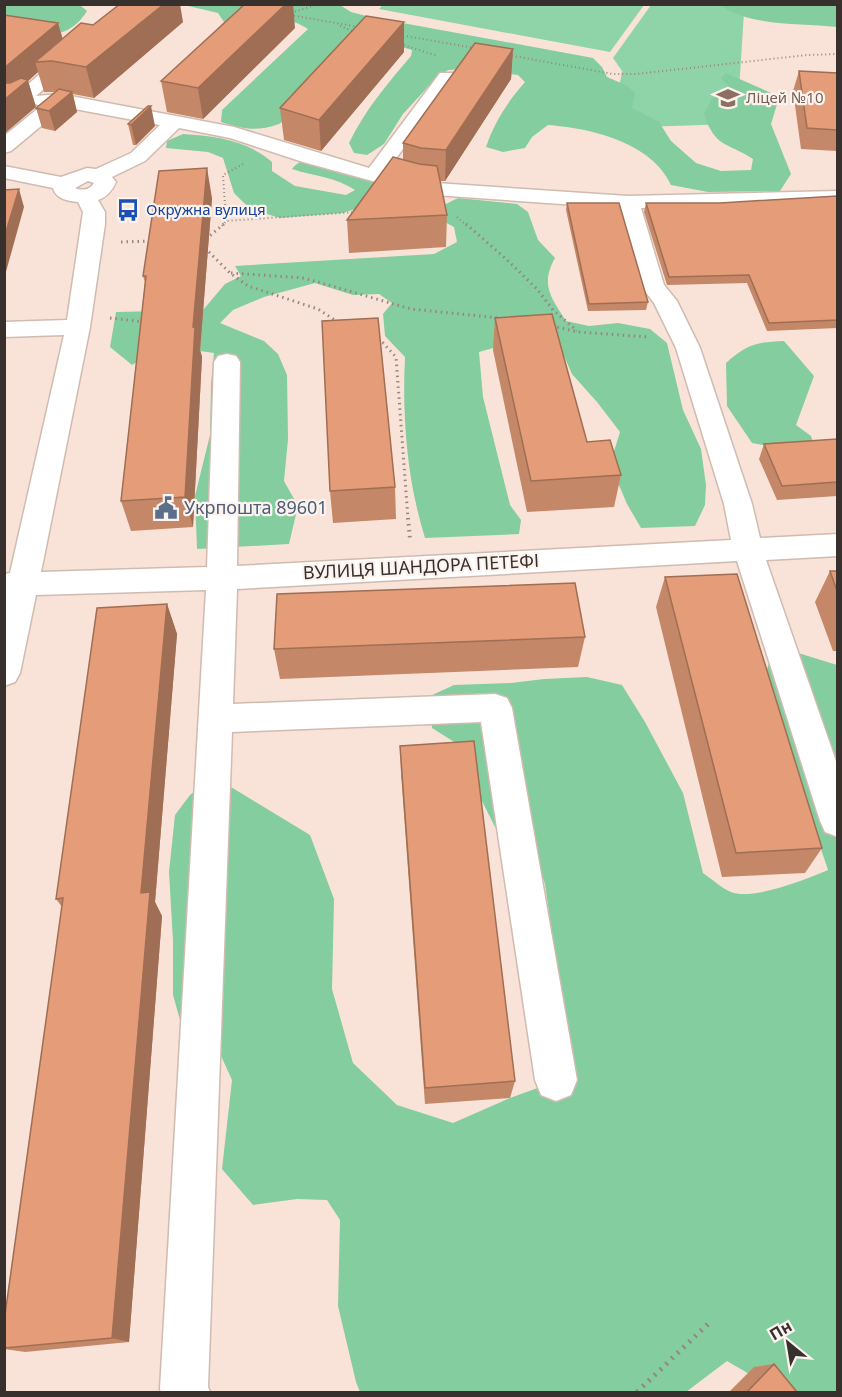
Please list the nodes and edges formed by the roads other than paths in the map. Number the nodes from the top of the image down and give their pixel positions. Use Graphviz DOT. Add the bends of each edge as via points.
graph roads {
  1 [pos="133,4"];
  2 [pos="447,77"];
  3 [pos="60,100"];
  4 [pos="10,103"];
  5 [pos="175,121"];
  6 [pos="4,147"];
  7 [pos="4,172"];
  8 [pos="373,176"];
  9 [pos="83,185"];
  10 [pos="837,197"];
  11 [pos="628,202"];
  12 [pos="89,322"];
  13 [pos="4,330"];
  14 [pos="227,362"];
  15 [pos="837,545"];
  16 [pos="748,549"];
  17 [pos="222,578"];
  18 [pos="15,585"];
  19 [pos="4,673"];
  20 [pos="216,719"];
  21 [pos="837,821"];
  22 [pos="556,1080"];
  23 [pos="186,1392"];
  1 -- 4 [label="street"];
  2 -- 8 [label="street"];
  3 -- 4 [label="street"];
  3 -- 5 [label="street" via="146,109"];
  3 -- 6 [label="street"];
  5 -- 8 [label="street" via="234,133"];
  5 -- 9 [label="street" via="138,157"];
  7 -- 9 [label="street"];
  8 -- 11 [label="street" via="420,188"];
  9 -- 12 [label="street" via="94,213"];
  10 -- 11 [label="street"];
  11 -- 16 [label="street" via="653,286 688,348 738,504"];
  12 -- 13 [label="street"];
  12 -- 18 [label="street"];
  14 -- 17 [label="street"];
  15 -- 16 [label="street, ВУЛИЦЯ ШАНДОРА ПЕТЕФІ"];
  16 -- 17 [label="street, ВУЛИЦЯ ШАНДОРА ПЕТЕФІ"];
  16 -- 21 [label="street"];
  17 -- 18 [label="street, ВУЛИЦЯ ШАНДОРА ПЕТЕФІ"];
  17 -- 20 [label="street"];
  18 -- 19 [label="street"];
  20 -- 22 [label="street" via="495,708"];
  20 -- 23 [label="street"];
}
